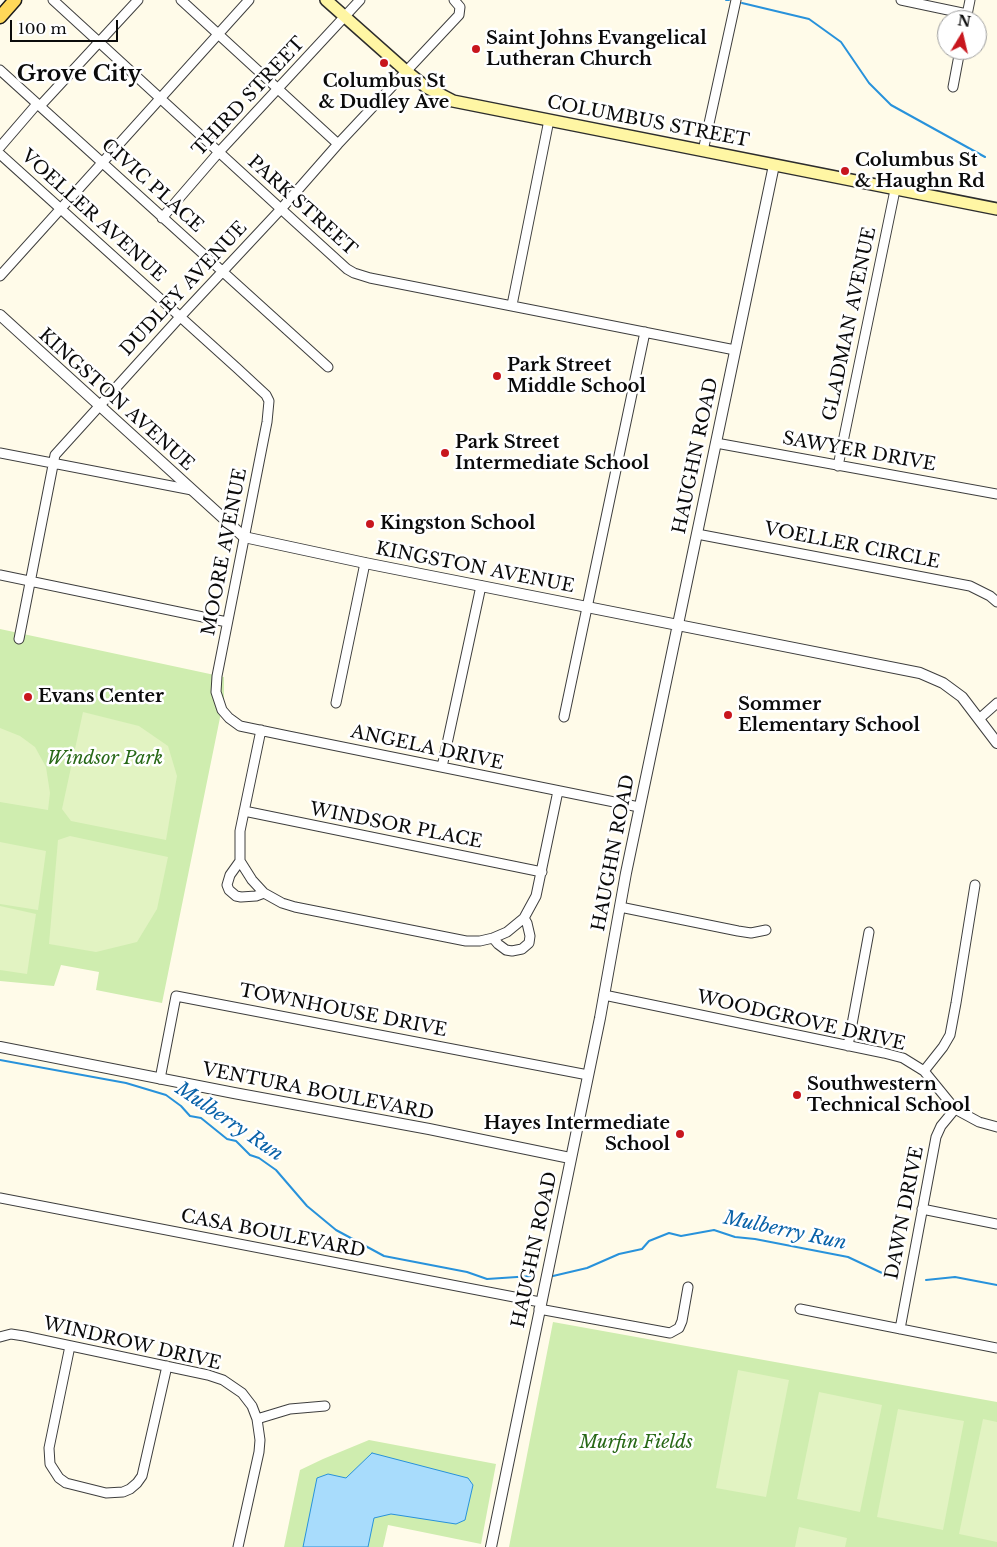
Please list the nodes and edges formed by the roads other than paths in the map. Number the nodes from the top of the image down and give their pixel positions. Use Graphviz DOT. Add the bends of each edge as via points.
graph roads {
  1 [pos="15,0"];
  2 [pos="53,0"];
  3 [pos="138,0"];
  4 [pos="181,0"];
  5 [pos="249,0"];
  6 [pos="326,0"];
  7 [pos="360,0"];
  8 [pos="736,0"];
  9 [pos="901,0"];
  10 [pos="457,3"];
  11 [pos="940,10"];
  12 [pos="1,15"];
  13 [pos="345,17"];
  14 [pos="218,34"];
  15 [pos="100,43"];
  16 [pos="958,60"];
  17 [pos="0,70"];
  18 [pos="406,71"];
  19 [pos="953,87"];
  20 [pos="278,90"];
  21 [pos="160,98"];
  22 [pos="39,105"];
  23 [pos="548,120"];
  24 [pos="338,144"];
  25 [pos="0,147"];
  26 [pos="703,151"];
  27 [pos="219,152"];
  28 [pos="0,154"];
  29 [pos="102,162"];
  30 [pos="774,166"];
  31 [pos="895,190"];
  32 [pos="60,209"];
  33 [pos="280,209"];
  34 [pos="997,209"];
  35 [pos="162,218"];
  36 [pos="222,272"];
  37 [pos="0,276"];
  38 [pos="512,305"];
  39 [pos="0,315"];
  40 [pos="180,317"];
  41 [pos="645,332"];
  42 [pos="736,350"];
  43 [pos="328,367"];
  44 [pos="100,406"];
  45 [pos="270,407"];
  46 [pos="716,443"];
  47 [pos="0,453"];
  48 [pos="54,463"];
  49 [pos="838,466"];
  50 [pos="192,490"];
  51 [pos="997,494"];
  52 [pos="697,534"];
  53 [pos="244,537"];
  54 [pos="365,563"];
  55 [pos="0,575"];
  56 [pos="31,581"];
  57 [pos="481,586"];
  58 [pos="997,602"];
  59 [pos="587,607"];
  60 [pos="227,622"];
  61 [pos="678,625"];
  62 [pos="19,639"];
  63 [pos="336,703"];
  64 [pos="997,703"];
  65 [pos="219,704"];
  66 [pos="564,717"];
  67 [pos="979,719"];
  68 [pos="261,730"];
  69 [pos="997,742"];
  70 [pos="442,767"];
  71 [pos="558,791"];
  72 [pos="639,807"];
  73 [pos="244,811"];
  74 [pos="240,861"];
  75 [pos="542,872"];
  76 [pos="975,885"];
  77 [pos="264,893"];
  78 [pos="620,907"];
  79 [pos="524,918"];
  80 [pos="766,930"];
  81 [pos="869,932"];
  82 [pos="493,938"];
  83 [pos="604,995"];
  84 [pos="848,1046"];
  85 [pos="0,1047"];
  86 [pos="924,1071"];
  87 [pos="588,1075"];
  88 [pos="160,1079"];
  89 [pos="955,1110"];
  90 [pos="997,1127"];
  91 [pos="570,1158"];
  92 [pos="0,1198"];
  93 [pos="922,1209"];
  94 [pos="997,1224"];
  95 [pos="688,1287"];
  96 [pos="540,1305"];
  97 [pos="800,1309"];
  98 [pos="900,1328"];
  99 [pos="0,1337"];
  100 [pos="70,1346"];
  101 [pos="997,1348"];
  102 [pos="167,1366"];
  103 [pos="325,1406"];
  104 [pos="257,1419"];
  105 [pos="238,1547"];
  106 [pos="491,1547"];
  1 -- 12 [label="main road"];
  2 -- 15 [label="street, PARK STREET"];
  3 -- 15 [label="street"];
  4 -- 14 [label="street"];
  5 -- 14 [label="street"];
  6 -- 13 [label="main road, COLUMBUS STREET"];
  7 -- 13 [label="street, THIRD STREET"];
  8 -- 26 [label="street"];
  9 -- 11 [label="street"];
  10 -- 18 [label="street, DUDLEY AVENUE" via="458,15"];
  13 -- 18 [label="main road, COLUMBUS STREET"];
  13 -- 20 [label="street, THIRD STREET"];
  14 -- 20 [label="street"];
  14 -- 21 [label="street"];
  15 -- 21 [label="street, PARK STREET"];
  15 -- 22 [label="street"];
  16 -- 19 [label="street"];
  17 -- 22 [label="street, CIVIC PLACE"];
  18 -- 23 [label="main road, COLUMBUS STREET" via="426,87 453,101"];
  18 -- 24 [label="street, DUDLEY AVENUE"];
  20 -- 24 [label="street"];
  20 -- 27 [label="street, THIRD STREET"];
  21 -- 27 [label="street, PARK STREET"];
  21 -- 29 [label="street"];
  22 -- 25 [label="street"];
  22 -- 29 [label="street, CIVIC PLACE"];
  23 -- 26 [label="main road, COLUMBUS STREET"];
  23 -- 38 [label="street"];
  24 -- 33 [label="street, DUDLEY AVENUE"];
  26 -- 30 [label="main road, COLUMBUS STREET"];
  27 -- 33 [label="street, PARK STREET"];
  27 -- 35 [label="street, THIRD STREET"];
  28 -- 32 [label="street, VOELLER AVENUE"];
  29 -- 32 [label="street"];
  29 -- 35 [label="street, CIVIC PLACE"];
  30 -- 31 [label="main road, COLUMBUS STREET"];
  30 -- 42 [label="street, HAUGHN ROAD"];
  31 -- 34 [label="main road, COLUMBUS STREET"];
  31 -- 49 [label="street, GLADMAN AVENUE"];
  32 -- 37 [label="street"];
  32 -- 40 [label="street, VOELLER AVENUE"];
  33 -- 36 [label="street, DUDLEY AVENUE"];
  33 -- 38 [label="street, PARK STREET" via="347,269 361,276"];
  35 -- 36 [label="street, CIVIC PLACE"];
  36 -- 40 [label="street, DUDLEY AVENUE"];
  36 -- 43 [label="street, CIVIC PLACE"];
  38 -- 41 [label="street, PARK STREET"];
  39 -- 44 [label="street, KINGSTON AVENUE"];
  40 -- 44 [label="street, DUDLEY AVENUE"];
  40 -- 45 [label="street, VOELLER AVENUE" via="266,395"];
  41 -- 42 [label="street, PARK STREET"];
  41 -- 59 [label="street"];
  42 -- 46 [label="street, HAUGHN ROAD"];
  44 -- 48 [label="street, DUDLEY AVENUE" via="55,455"];
  44 -- 50 [label="street, KINGSTON AVENUE"];
  45 -- 53 [label="street, MOORE AVENUE"];
  46 -- 49 [label="street, SAWYER DRIVE"];
  46 -- 52 [label="street, HAUGHN ROAD"];
  47 -- 48 [label="street"];
  48 -- 50 [label="street"];
  48 -- 56 [label="street, DUDLEY AVENUE"];
  49 -- 51 [label="street, SAWYER DRIVE"];
  50 -- 53 [label="street, KINGSTON AVENUE"];
  52 -- 58 [label="street, VOELLER CIRCLE" via="970,586"];
  52 -- 61 [label="street, HAUGHN ROAD"];
  53 -- 54 [label="street, KINGSTON AVENUE"];
  53 -- 60 [label="street, MOORE AVENUE"];
  54 -- 57 [label="street, KINGSTON AVENUE"];
  54 -- 63 [label="street"];
  55 -- 56 [label="street"];
  56 -- 60 [label="street"];
  56 -- 62 [label="street, DUDLEY AVENUE"];
  57 -- 59 [label="street, KINGSTON AVENUE"];
  57 -- 70 [label="street"];
  59 -- 61 [label="street, KINGSTON AVENUE"];
  59 -- 66 [label="street"];
  60 -- 65 [label="street, MOORE AVENUE" via="217,676"];
  61 -- 67 [label="street, KINGSTON AVENUE" via="920,673 952,688"];
  61 -- 72 [label="street, HAUGHN ROAD"];
  64 -- 67 [label="street"];
  65 -- 68 [label="street, ANGELA DRIVE" via="240,726"];
  67 -- 69 [label="street, KINGSTON AVENUE"];
  68 -- 70 [label="street, ANGELA DRIVE"];
  68 -- 73 [label="street"];
  70 -- 71 [label="street, ANGELA DRIVE"];
  71 -- 72 [label="street, ANGELA DRIVE"];
  71 -- 75 [label="street"];
  72 -- 78 [label="street, HAUGHN ROAD"];
  73 -- 74 [label="street"];
  73 -- 75 [label="street, WINDSOR PLACE"];
  74 -- 77 [label="street"];
  74 -- 77 [label="street" via="228,880 232,893 246,897"];
  75 -- 79 [label="street" via="536,896"];
  76 -- 86 [label="street" via="950,1035"];
  77 -- 82 [label="street" via="295,907 452,939"];
  78 -- 80 [label="street" via="738,932"];
  78 -- 83 [label="street, HAUGHN ROAD"];
  79 -- 82 [label="street"];
  79 -- 82 [label="street" via="530,936 529,943 522,950 506,950"];
  81 -- 84 [label="street"];
  83 -- 84 [label="street, WOODGROVE DRIVE"];
  83 -- 87 [label="street, HAUGHN ROAD"];
  84 -- 86 [label="street, WOODGROVE DRIVE" via="902,1058"];
  85 -- 88 [label="street, VENTURA BOULEVARD"];
  86 -- 89 [label="street, WOODGROVE DRIVE"];
  87 -- 88 [label="street, TOWNHOUSE DRIVE" via="176,996"];
  87 -- 91 [label="street, HAUGHN ROAD"];
  88 -- 91 [label="street, VENTURA BOULEVARD"];
  89 -- 90 [label="street, WOODGROVE DRIVE"];
  89 -- 93 [label="street, DAWN DRIVE" via="936,1137"];
  91 -- 96 [label="street, HAUGHN ROAD"];
  92 -- 96 [label="street, CASA BOULEVARD"];
  93 -- 94 [label="street"];
  93 -- 98 [label="street, DAWN DRIVE"];
  95 -- 96 [label="street, CASA BOULEVARD" via="682,1321 679,1328 670,1333"];
  96 -- 106 [label="street, HAUGHN ROAD"];
  97 -- 98 [label="street"];
  98 -- 101 [label="street"];
  99 -- 100 [label="street, WINDROW DRIVE" via="11,1334"];
  100 -- 102 [label="street, WINDROW DRIVE"];
  100 -- 102 [label="street" via="48,1456 59,1478 74,1486 106,1493 123,1492 142,1476"];
  102 -- 104 [label="street, WINDROW DRIVE" via="228,1383 247,1398"];
  103 -- 104 [label="street" via="290,1409"];
  104 -- 105 [label="street, WINDROW DRIVE" via="259,1452"];
}
